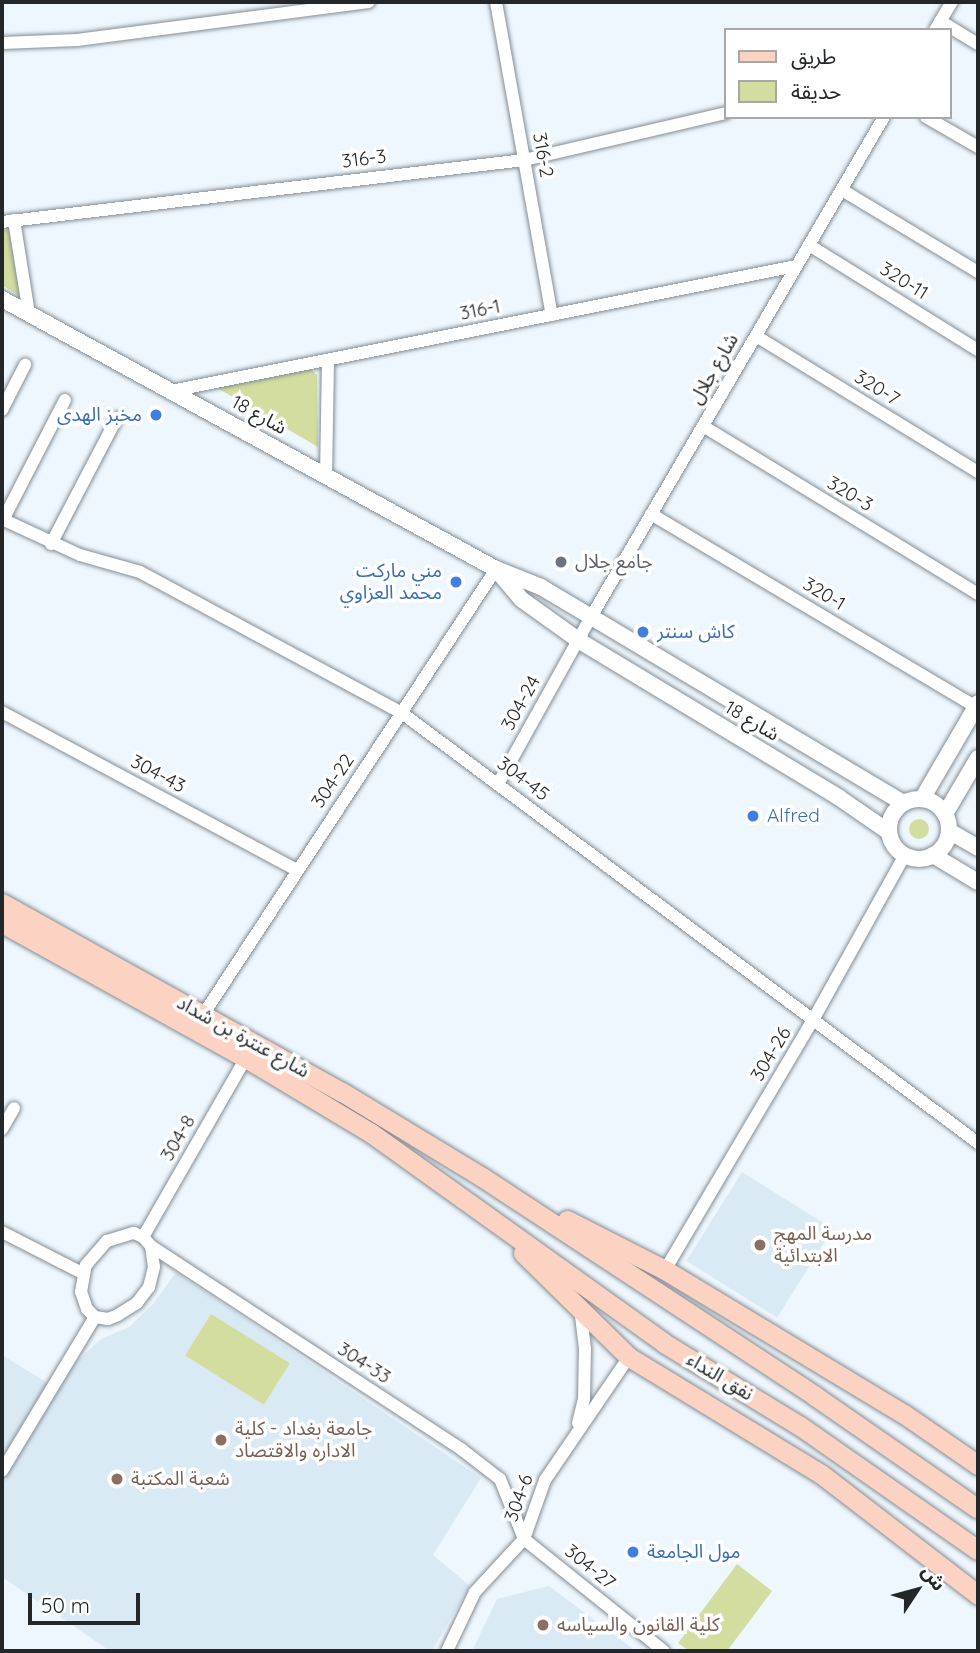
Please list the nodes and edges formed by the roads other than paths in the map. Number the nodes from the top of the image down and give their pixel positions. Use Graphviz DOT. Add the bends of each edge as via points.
graph roads {
  1 [pos="369,2"];
  2 [pos="496,2"];
  3 [pos="952,2"];
  4 [pos="938,25"];
  5 [pos="952,32"];
  6 [pos="2,43"];
  7 [pos="978,44"];
  8 [pos="724,113"];
  9 [pos="883,119"];
  10 [pos="929,119"];
  11 [pos="978,147"];
  12 [pos="524,160"];
  13 [pos="842,190"];
  14 [pos="8,221"];
  15 [pos="809,245"];
  16 [pos="796,266"];
  17 [pos="978,272"];
  18 [pos="2,299"];
  19 [pos="29,314"];
  20 [pos="552,315"];
  21 [pos="756,336"];
  22 [pos="978,350"];
  23 [pos="328,360"];
  24 [pos="25,365"];
  25 [pos="171,391"];
  26 [pos="65,400"];
  27 [pos="2,410"];
  28 [pos="117,418"];
  29 [pos="703,426"];
  30 [pos="978,472"];
  31 [pos="326,476"];
  32 [pos="651,514"];
  33 [pos="2,519"];
  34 [pos="51,544"];
  35 [pos="496,569"];
  36 [pos="978,594"];
  37 [pos="591,617"];
  38 [pos="578,640"];
  39 [pos="977,705"];
  40 [pos="2,712"];
  41 [pos="402,713"];
  42 [pos="978,758"];
  43 [pos="498,784"];
  44 [pos="922,799"];
  45 [pos="903,803"];
  46 [pos="945,814"];
  47 [pos="949,831"];
  48 [pos="889,832"];
  49 [pos="978,849"];
  50 [pos="905,855"];
  51 [pos="933,855"];
  52 [pos="297,870"];
  53 [pos="978,881"];
  54 [pos="2,903"];
  55 [pos="2,923"];
  56 [pos="203,1015"];
  57 [pos="813,1020"];
  58 [pos="246,1058"];
  59 [pos="14,1108"];
  60 [pos="2,1129"];
  61 [pos="978,1143"];
  62 [pos="482,1177"];
  63 [pos="467,1199"];
  64 [pos="2,1232"];
  65 [pos="147,1241"];
  66 [pos="665,1270"];
  67 [pos="82,1273"];
  68 [pos="580,1307"];
  69 [pos="95,1317"];
  70 [pos="629,1356"];
  71 [pos="576,1430"];
  72 [pos="978,1465"];
  73 [pos="2,1471"];
  74 [pos="978,1509"];
  75 [pos="524,1539"];
  76 [pos="978,1550"];
  77 [pos="978,1595"];
  78 [pos="447,1651"];
  79 [pos="664,1651"];
  1 -- 6 [label="street" via="77,40"];
  2 -- 12 [label="street, 316-2"];
  3 -- 4 [label="street"];
  5 -- 7 [label="street"];
  8 -- 12 [label="street, 316-3"];
  9 -- 13 [label="street, شارع جلال"];
  10 -- 11 [label="street"];
  12 -- 14 [label="street, 316-3"];
  12 -- 20 [label="street, 316-2"];
  13 -- 15 [label="street, شارع جلال"];
  13 -- 17 [label="street"];
  14 -- 19 [label="street"];
  15 -- 16 [label="street, شارع جلال"];
  15 -- 22 [label="street, 320-11"];
  16 -- 20 [label="street, 316-1"];
  16 -- 21 [label="street, شارع جلال"];
  18 -- 19 [label="street, شارع 18"];
  19 -- 25 [label="street, شارع 18"];
  20 -- 23 [label="street, 316-1"];
  21 -- 29 [label="street, شارع جلال"];
  21 -- 30 [label="street, 320-7"];
  23 -- 25 [label="street, 316-1"];
  23 -- 31 [label="street"];
  24 -- 27 [label="street"];
  25 -- 31 [label="street, شارع 18"];
  26 -- 33 [label="street"];
  28 -- 34 [label="street"];
  29 -- 32 [label="street, شارع جلال"];
  29 -- 36 [label="street, 320-3"];
  31 -- 35 [label="street, شارع 18"];
  32 -- 37 [label="street, شارع جلال"];
  32 -- 39 [label="street, 320-1"];
  33 -- 34 [label="street, 304-45"];
  34 -- 41 [label="street, 304-45" via="140,572"];
  35 -- 37 [label="street, شارع 18" via="541,587"];
  35 -- 38 [label="street, شارع 18" via="521,599"];
  35 -- 41 [label="street, 304-22"];
  37 -- 38 [label="street, شارع جلال"];
  37 -- 45 [label="street, شارع 18"];
  38 -- 43 [label="street, 304-24"];
  38 -- 48 [label="street, شارع 18"];
  39 -- 44 [label="street"];
  40 -- 52 [label="street, 304-43"];
  41 -- 43 [label="street, 304-45"];
  41 -- 52 [label="street, 304-22"];
  42 -- 46 [label="street"];
  43 -- 57 [label="street, 304-45"];
  44 -- 45 [label="street"];
  44 -- 46 [label="street" via="935,803"];
  45 -- 48 [label="street" via="892,816"];
  46 -- 47 [label="street"];
  47 -- 49 [label="street"];
  47 -- 51 [label="street" via="944,845"];
  48 -- 50 [label="street"];
  50 -- 51 [label="street" via="919,859"];
  50 -- 57 [label="street, 304-26"];
  51 -- 53 [label="street"];
  52 -- 56 [label="street, 304-22"];
  54 -- 56 [label="main road, شارع عنترة بن شداد"];
  55 -- 58 [label="main road, شارع عنترة بن شداد"];
  56 -- 62 [label="main road, شارع عنترة بن شداد"];
  57 -- 61 [label="street, 304-45"];
  57 -- 66 [label="street, 304-26"];
  58 -- 63 [label="main road, شارع عنترة بن شداد"];
  58 -- 65 [label="street, 304-8"];
  59 -- 60 [label="street"];
  62 -- 66 [label="main road"];
  62 -- 74 [label="main road, نفق النداء"];
  63 -- 68 [label="main road"];
  63 -- 76 [label="main road, نفق النداء" via="664,1343 800,1426"];
  64 -- 67 [label="street"];
  65 -- 67 [label="street" via="124,1234 107,1241"];
  65 -- 69 [label="street" via="153,1277 144,1296 118,1315"];
  65 -- 75 [label="street, 304-33" via="500,1479"];
  66 -- 72 [label="main road" via="904,1414"];
  67 -- 69 [label="street" via="83,1300"];
  68 -- 70 [label="main road"];
  68 -- 71 [label="street" via="584,1399"];
  69 -- 73 [label="street"];
  70 -- 71 [label="street, 304-6"];
  70 -- 77 [label="main road" via="821,1474"];
  71 -- 75 [label="street, 304-6" via="545,1480"];
  75 -- 78 [label="street, 304-6" via="475,1592"];
  75 -- 79 [label="street, 304-27"];
}
